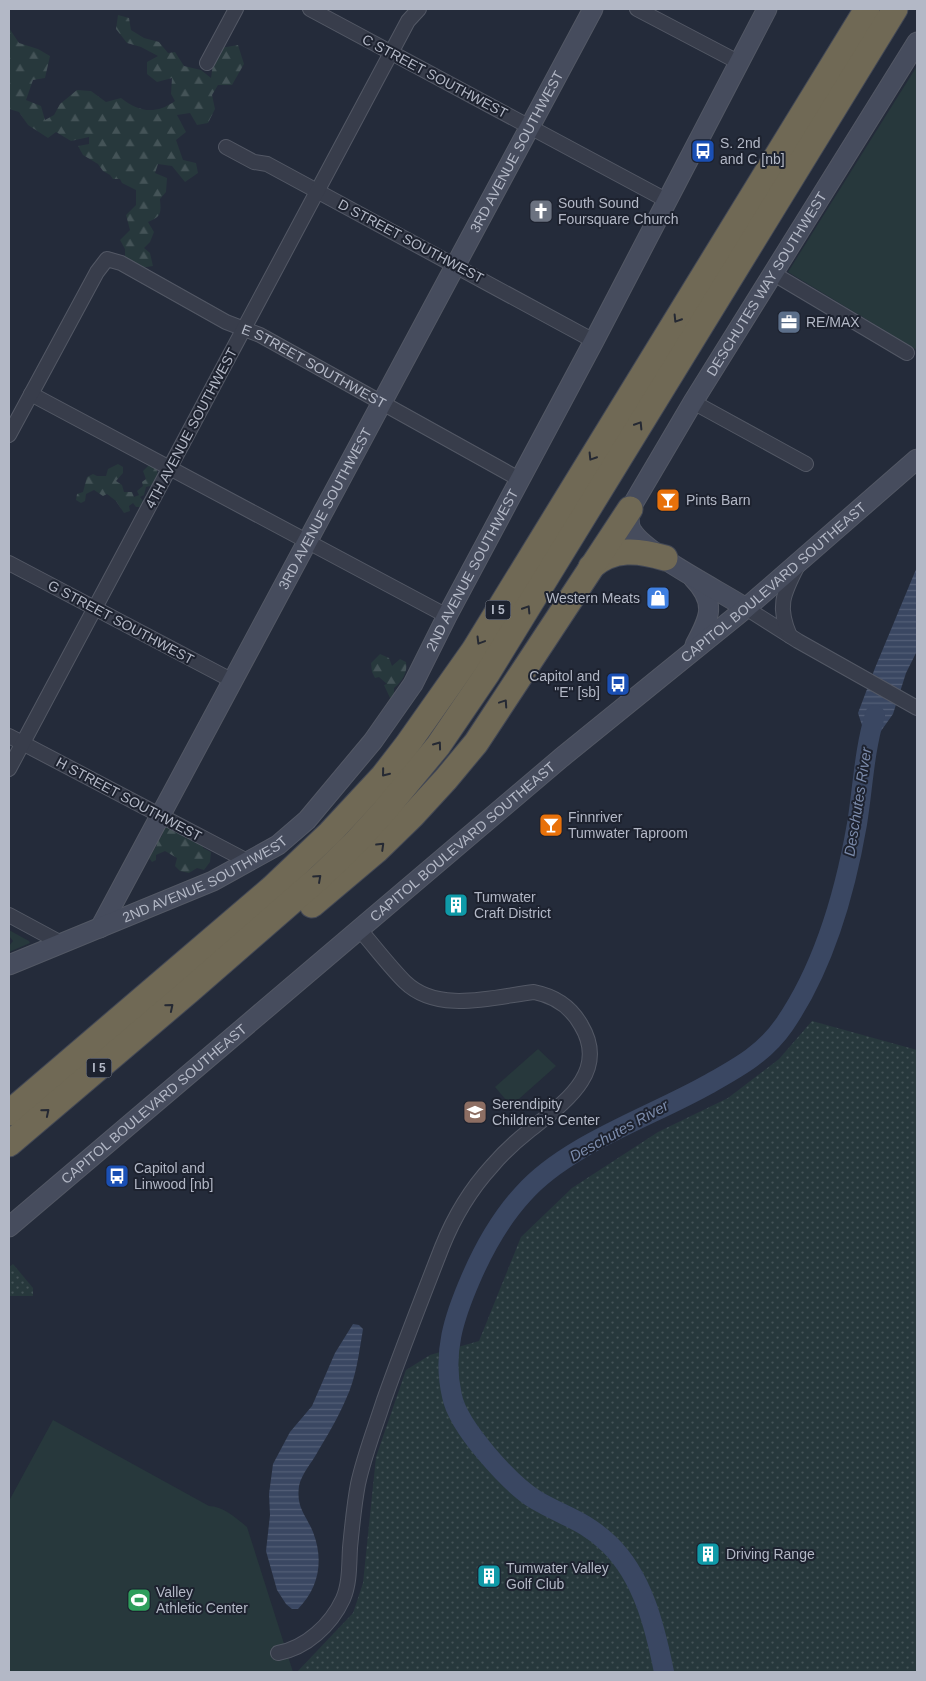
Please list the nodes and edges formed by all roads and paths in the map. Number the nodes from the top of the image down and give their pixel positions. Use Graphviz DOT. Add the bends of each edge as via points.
graph roads {
  1 [pos="236,9"];
  2 [pos="310,9"];
  3 [pos="419,9"];
  4 [pos="593,9"];
  5 [pos="637,9"];
  6 [pos="767,9"];
  7 [pos="853,9"];
  8 [pos="867,9"];
  9 [pos="895,9"];
  10 [pos="917,42"];
  11 [pos="392,52"];
  12 [pos="738,62"];
  13 [pos="207,63"];
  14 [pos="530,126"];
  15 [pos="226,147"];
  16 [pos="317,190"];
  17 [pos="666,200"];
  18 [pos="456,265"];
  19 [pos="774,274"];
  20 [pos="698,284"];
  21 [pos="244,328"];
  22 [pos="594,340"];
  23 [pos="907,353"];
  24 [pos="31,394"];
  25 [pos="381,402"];
  26 [pos="693,402"];
  27 [pos="9,435"];
  28 [pos="917,459"];
  29 [pos="806,464"];
  30 [pos="170,467"];
  31 [pos="519,479"];
  32 [pos="630,519"];
  33 [pos="309,542"];
  34 [pos="800,562"];
  35 [pos="9,563"];
  36 [pos="674,563"];
  37 [pos="587,571"];
  38 [pos="746,608"];
  39 [pos="94,609"];
  40 [pos="446,616"];
  41 [pos="790,636"];
  42 [pos="690,654"];
  43 [pos="233,681"];
  44 [pos="917,708"];
  45 [pos="9,736"];
  46 [pos="23,743"];
  47 [pos="9,770"];
  48 [pos="161,816"];
  49 [pos="248,862"];
  50 [pos="9,915"];
  51 [pos="100,928"];
  52 [pos="360,930"];
  53 [pos="61,944"];
  54 [pos="9,965"];
  55 [pos="189,991"];
  56 [pos="9,1113"];
  57 [pos="9,1144"];
  58 [pos="9,1227"];
  59 [pos="278,1653"];
  1 -- 13 [label="street"];
  2 -- 11 [label="street, C STREET SOUTHWEST"];
  3 -- 11 [label="street, 4TH AVENUE SOUTHWEST" via="408,21"];
  4 -- 14 [label="street, 3RD AVENUE SOUTHWEST"];
  5 -- 12 [label="street"];
  6 -- 12 [label="street, 2ND AVENUE SOUTHWEST"];
  7 -- 20 [label="highway" via="712,246"];
  8 -- 20 [label="highway, I 5"];
  55 -- 9 [label="highway, I 5, one-way" via="341,856 385,810 438,746 487,674"];
  10 -- 19 [label="street, DESCHUTES WAY SOUTHWEST"];
  11 -- 14 [label="street, C STREET SOUTHWEST"];
  11 -- 16 [label="street, 4TH AVENUE SOUTHWEST"];
  12 -- 17 [label="street, 2ND AVENUE SOUTHWEST"];
  14 -- 17 [label="street, C STREET SOUTHWEST"];
  14 -- 18 [label="street, 3RD AVENUE SOUTHWEST"];
  15 -- 16 [label="street, D STREET SOUTHWEST"];
  16 -- 18 [label="street, D STREET SOUTHWEST"];
  16 -- 21 [label="street, 4TH AVENUE SOUTHWEST"];
  17 -- 22 [label="street, 2ND AVENUE SOUTHWEST"];
  18 -- 22 [label="street, D STREET SOUTHWEST"];
  18 -- 25 [label="street, 3RD AVENUE SOUTHWEST"];
  19 -- 23 [label="street"];
  19 -- 26 [label="street, DESCHUTES WAY SOUTHWEST"];
  20 -- 56 [label="highway, I 5, one-way" via="474,650 431,714 383,776 272,888"];
  21 -- 24 [label="street, E STREET SOUTHWEST" via="226,322 121,263 107,259"];
  21 -- 25 [label="street, E STREET SOUTHWEST"];
  21 -- 30 [label="street, 4TH AVENUE SOUTHWEST"];
  22 -- 31 [label="street, 2ND AVENUE SOUTHWEST"];
  24 -- 27 [label="street"];
  24 -- 30 [label="street"];
  25 -- 31 [label="street, E STREET SOUTHWEST"];
  25 -- 33 [label="street, 3RD AVENUE SOUTHWEST"];
  26 -- 29 [label="street"];
  26 -- 32 [label="street, DESCHUTES WAY SOUTHWEST"];
  28 -- 34 [label="street, CAPITOL BOULEVARD SOUTHEAST"];
  30 -- 33 [label="street"];
  30 -- 39 [label="street, 4TH AVENUE SOUTHWEST"];
  31 -- 40 [label="street, 2ND AVENUE SOUTHWEST"];
  32 -- 36 [label="street" via="648,547"];
  32 -- 37 [label="highway"];
  33 -- 40 [label="street"];
  33 -- 43 [label="street, 3RD AVENUE SOUTHWEST"];
  34 -- 38 [label="street, CAPITOL BOULEVARD SOUTHEAST"];
  34 -- 41 [label="street" via="783,598 784,622"];
  35 -- 39 [label="street, G STREET SOUTHWEST"];
  36 -- 37 [label="highway" via="636,551 619,552 607,556"];
  36 -- 38 [label="street"];
  36 -- 42 [label="street" via="702,588 709,606 705,625"];
  55 -- 37 [label="highway, one-way" via="288,925 376,851 435,791 476,743 504,703"];
  38 -- 41 [label="street"];
  38 -- 42 [label="street, CAPITOL BOULEVARD SOUTHEAST"];
  39 -- 43 [label="street, G STREET SOUTHWEST"];
  39 -- 46 [label="street, 4TH AVENUE SOUTHWEST"];
  40 -- 49 [label="street, 2ND AVENUE SOUTHWEST" via="393,716 308,820 278,845"];
  41 -- 44 [label="street"];
  42 -- 52 [label="street, CAPITOL BOULEVARD SOUTHEAST" via="561,758"];
  43 -- 48 [label="street, 3RD AVENUE SOUTHWEST"];
  45 -- 46 [label="street, H STREET SOUTHWEST"];
  46 -- 47 [label="street, 4TH AVENUE SOUTHWEST"];
  46 -- 48 [label="street, H STREET SOUTHWEST"];
  48 -- 49 [label="street, H STREET SOUTHWEST"];
  48 -- 51 [label="street, 3RD AVENUE SOUTHWEST"];
  49 -- 51 [label="street, 2ND AVENUE SOUTHWEST" via="214,881"];
  50 -- 53 [label="street"];
  51 -- 53 [label="street, 2ND AVENUE SOUTHWEST"];
  52 -- 58 [label="street, CAPITOL BOULEVARD SOUTHEAST"];
  52 -- 59 [label="street" via="405,982 422,994 448,1002 534,992 548,995 570,1010 586,1033 591,1048 588,1067 575,1092 492,1165 476,1184 452,1225 364,1459 355,1502 344,1597 333,1615 312,1637 300,1646"];
  53 -- 54 [label="street, 2ND AVENUE SOUTHWEST"];
  57 -- 55 [label="highway, I 5, one-way"];
}
